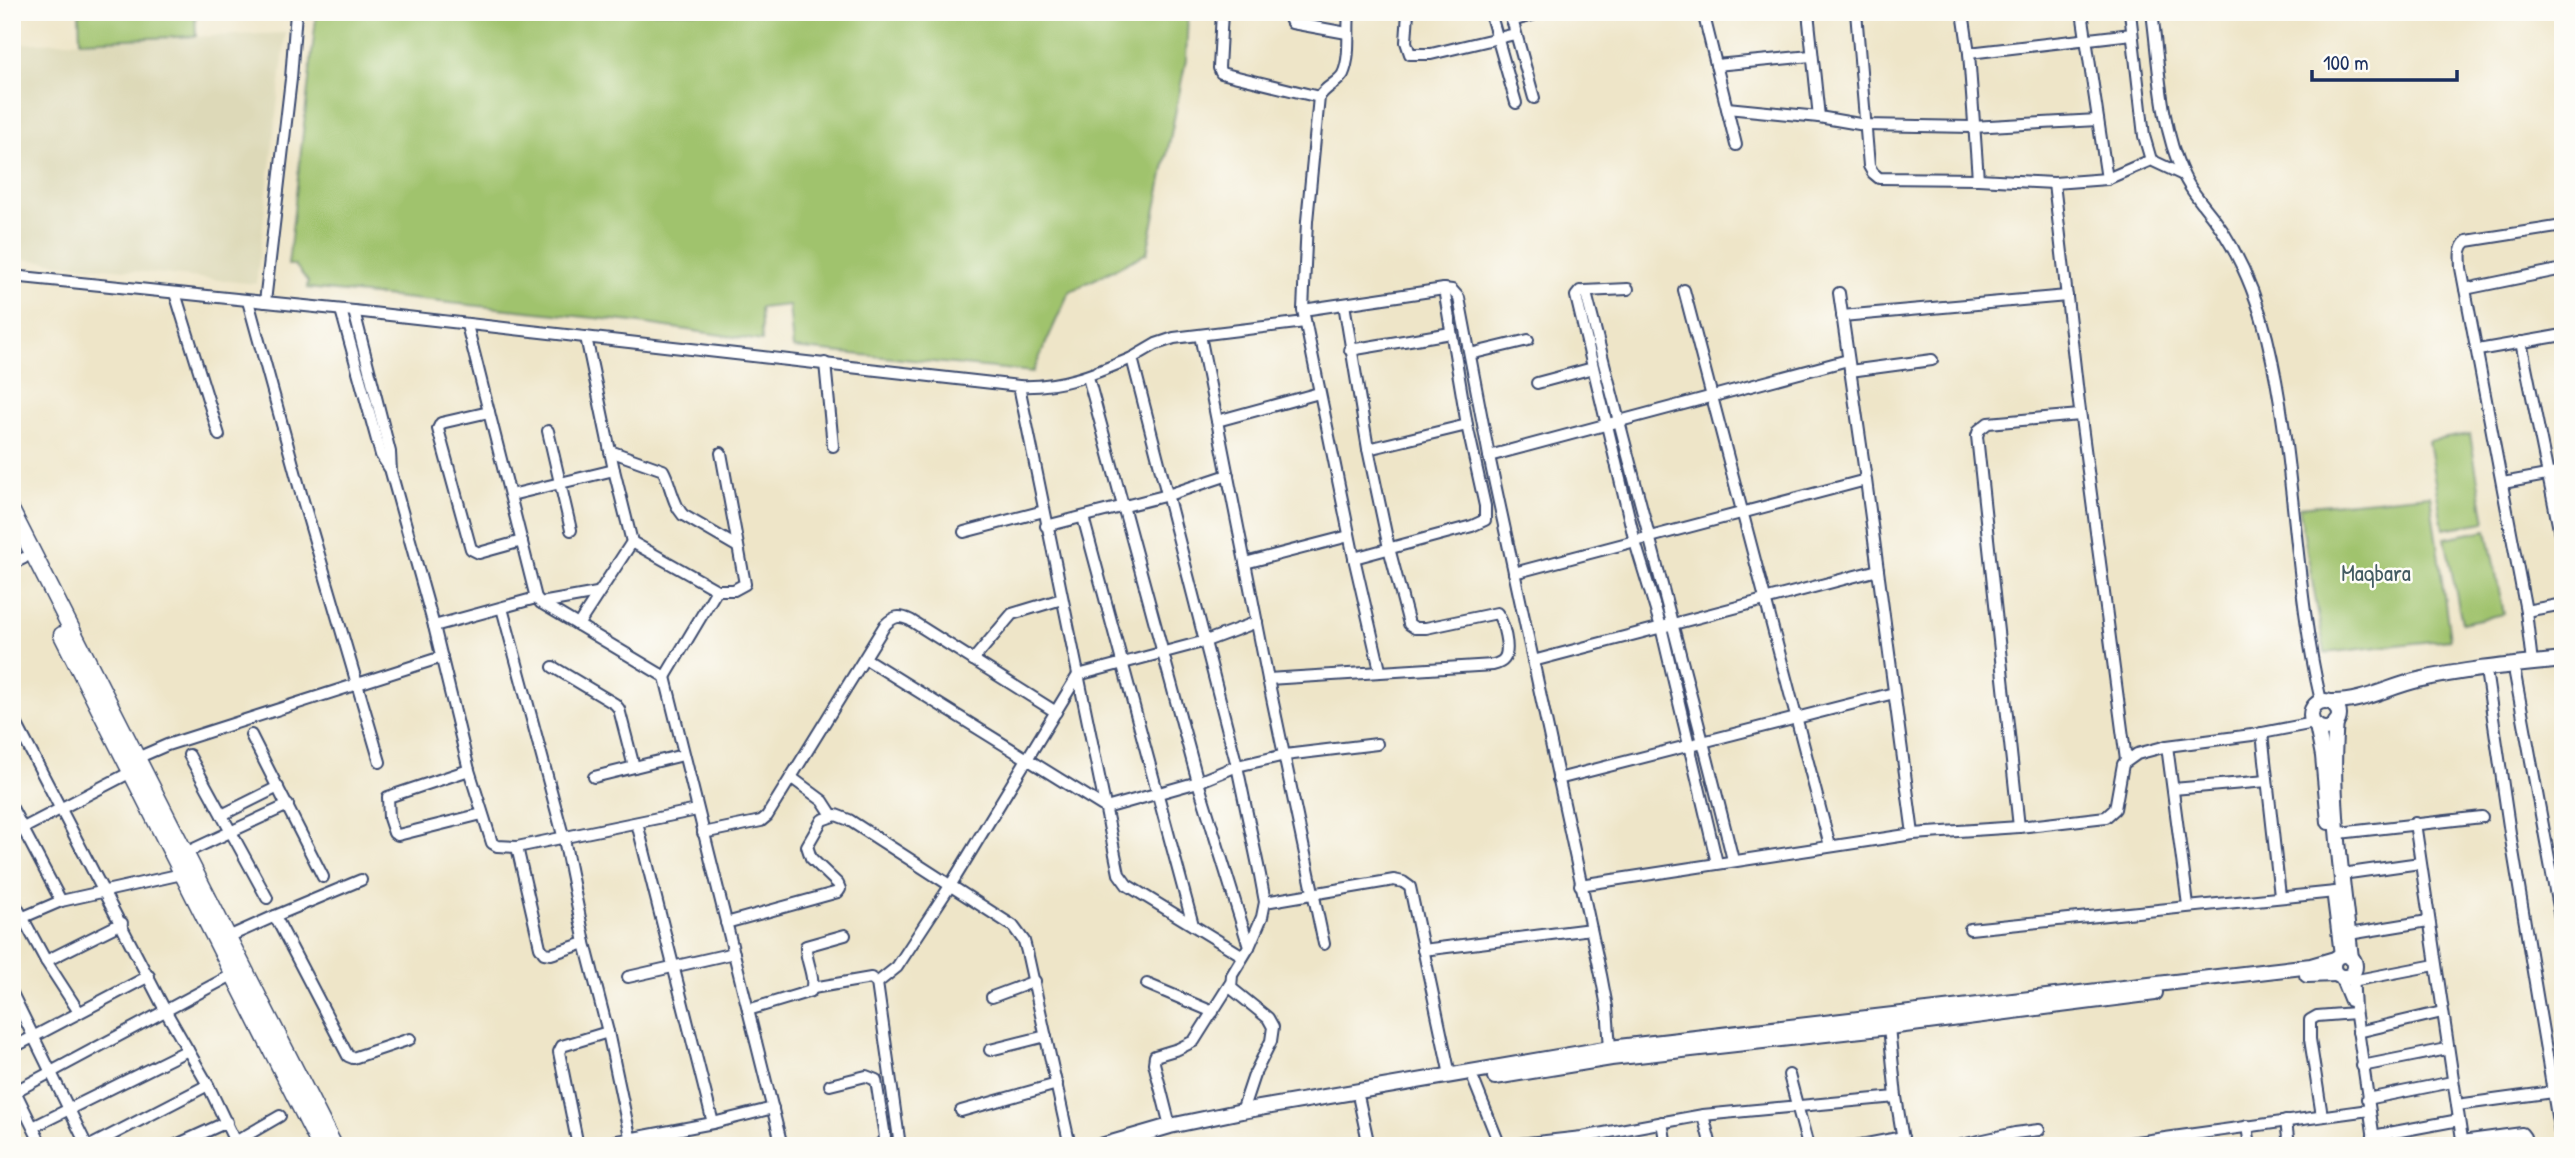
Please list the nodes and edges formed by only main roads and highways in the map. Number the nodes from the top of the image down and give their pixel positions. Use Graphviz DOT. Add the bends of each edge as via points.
graph roads {
  1 [pos="12,512"];
  2 [pos="12,536"];
  3 [pos="18,561"];
  4 [pos="134,765"];
  5 [pos="320,1146"];
  6 [pos="334,1146"];
  1 -- 4 [label="main road"];
  2 -- 3 [label="main road"];
  3 -- 4 [label="main road"];
  4 -- 5 [label="main road" via="182,874"];
  4 -- 6 [label="main road" via="186,853"];
}
